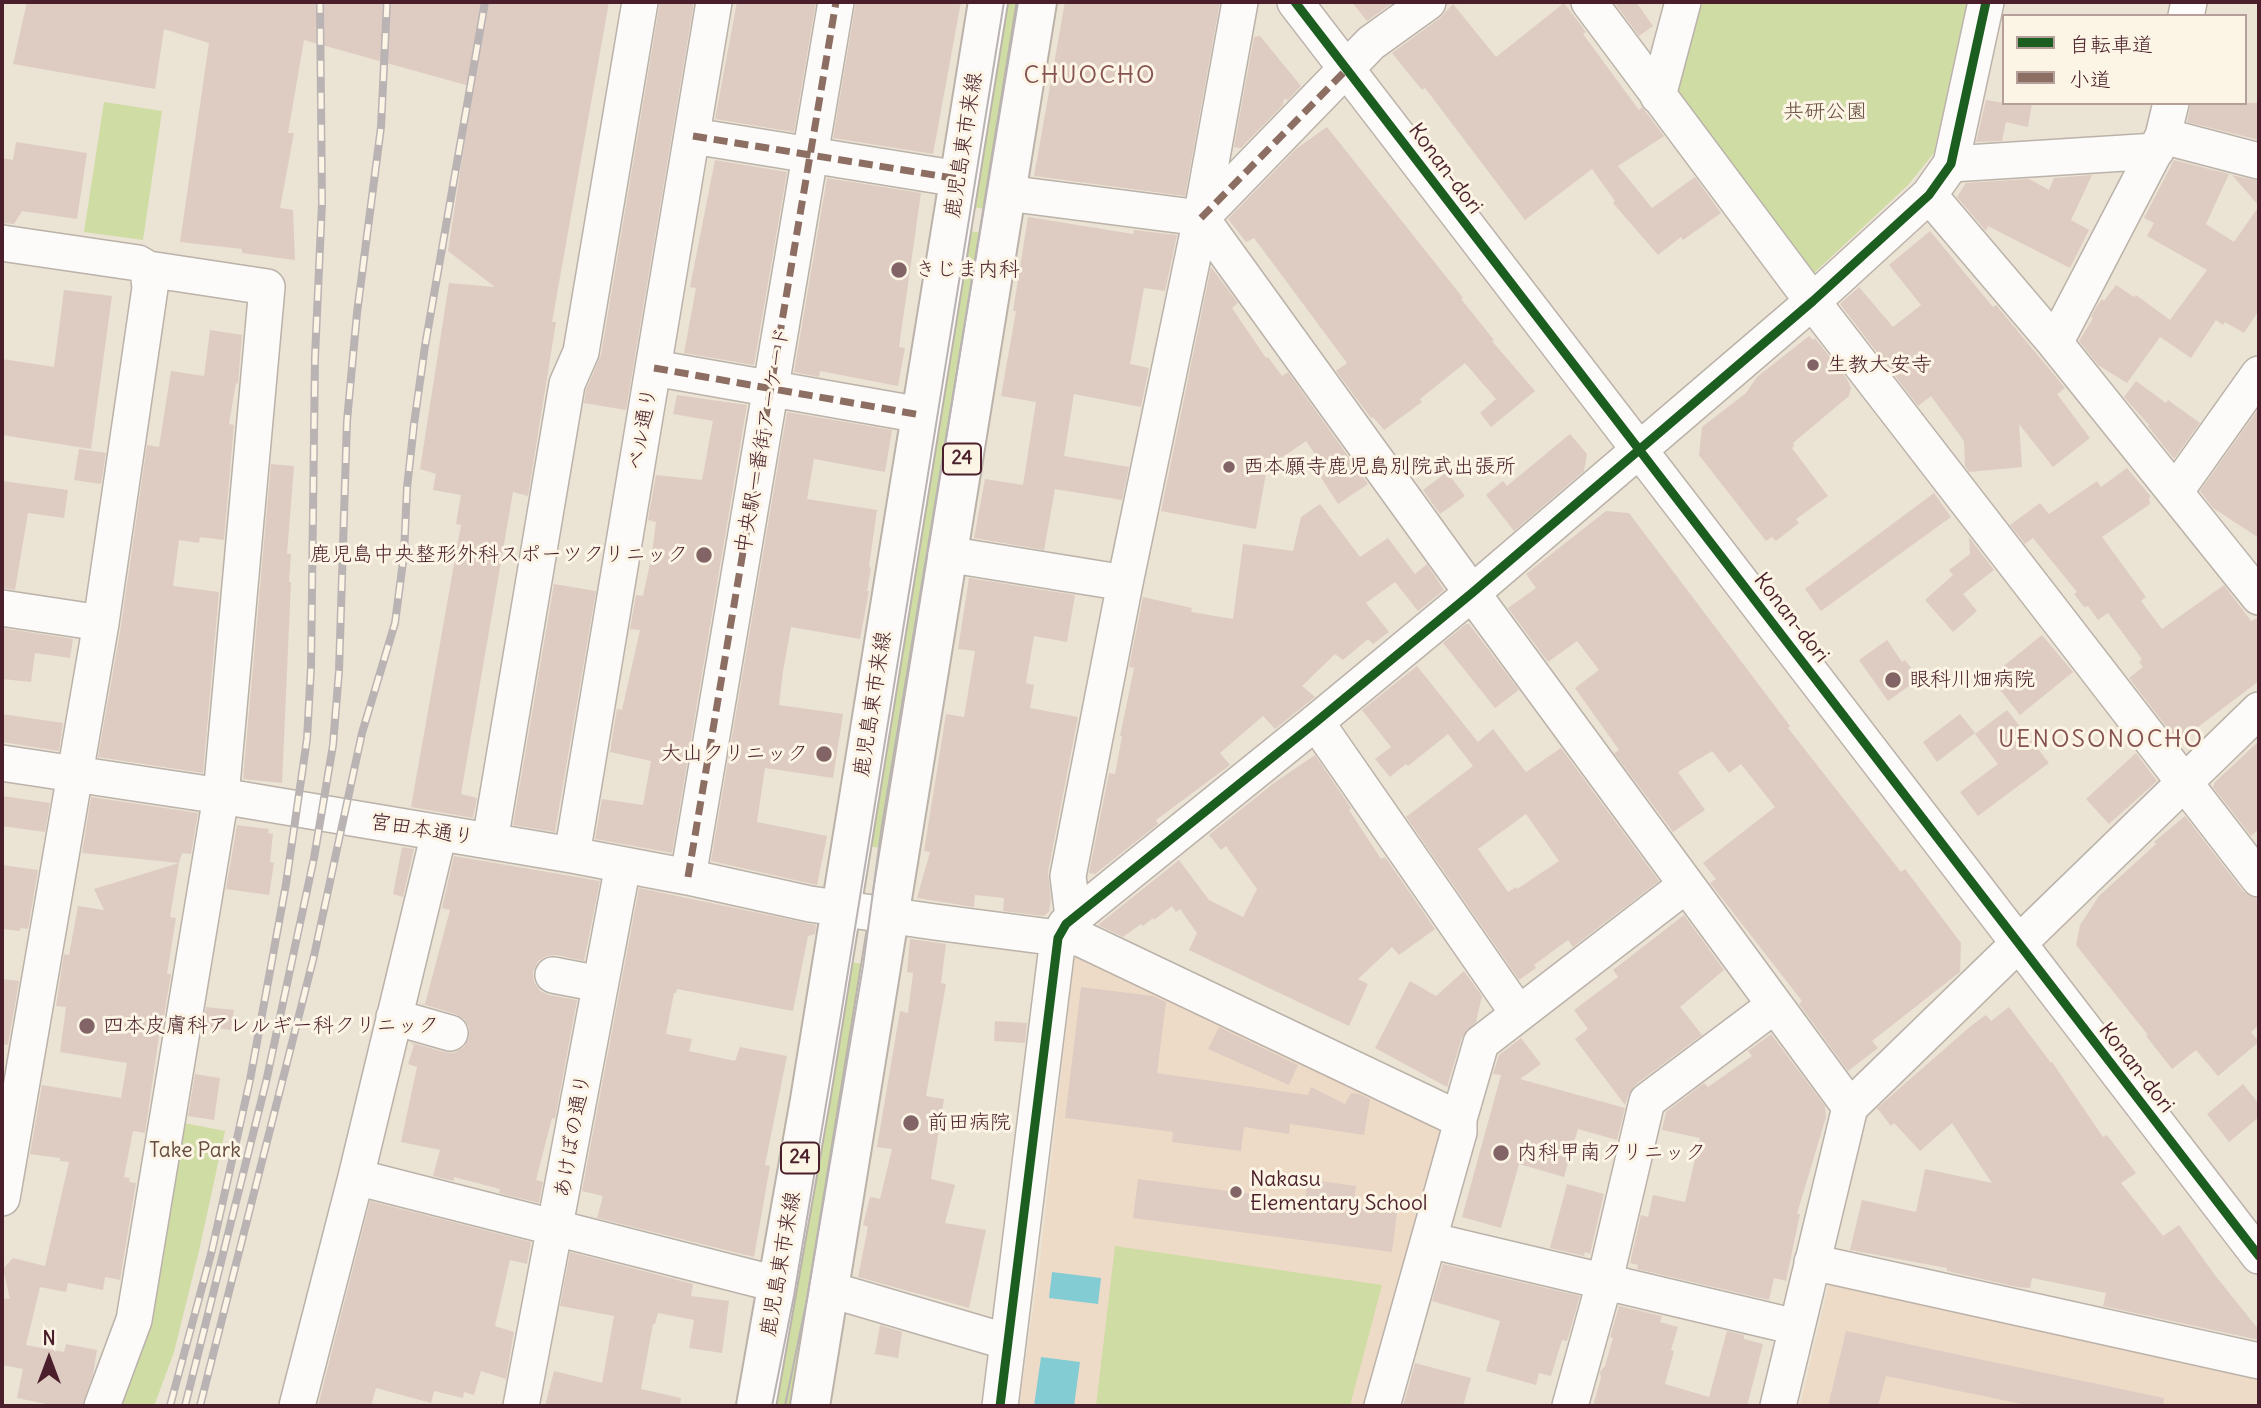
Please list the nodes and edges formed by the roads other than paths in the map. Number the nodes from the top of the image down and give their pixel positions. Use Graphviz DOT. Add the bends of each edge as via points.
graph roads {
  1 [pos="640,2"];
  2 [pos="715,2"];
  3 [pos="836,2"];
  4 [pos="988,2"];
  5 [pos="1037,2"];
  6 [pos="1240,2"];
  7 [pos="1295,2"];
  8 [pos="1428,2"];
  9 [pos="1589,2"];
  10 [pos="1683,2"];
  11 [pos="1986,2"];
  12 [pos="1347,69"];
  13 [pos="1658,96"];
  14 [pos="2163,130"];
  15 [pos="693,136"];
  16 [pos="812,155"];
  17 [pos="2259,161"];
  18 [pos="1951,164"];
  19 [pos="959,179"];
  20 [pos="1006,193"];
  21 [pos="1929,195"];
  22 [pos="1202,218"];
  23 [pos="2,243"];
  24 [pos="148,269"];
  25 [pos="1813,302"];
  26 [pos="2055,343"];
  27 [pos="654,368"];
  28 [pos="2259,374"];
  29 [pos="772,388"];
  30 [pos="920,415"];
  31 [pos="1638,449"];
  32 [pos="2175,492"];
  33 [pos="947,554"];
  34 [pos="1125,583"];
  35 [pos="1472,593"];
  36 [pos="2259,597"];
  37 [pos="2,607"];
  38 [pos="100,623"];
  39 [pos="2259,710"];
  40 [pos="1316,722"];
  41 [pos="2,763"];
  42 [pos="75,774"];
  43 [pos="2184,784"];
  44 [pos="221,796"];
  45 [pos="439,833"];
  46 [pos="490,841"];
  47 [pos="572,855"];
  48 [pos="623,865"];
  49 [pos="688,877"];
  50 [pos="2259,879"];
  51 [pos="1686,885"];
  52 [pos="840,908"];
  53 [pos="888,916"];
  54 [pos="1065,928"];
  55 [pos="2018,943"];
  56 [pos="553,975"];
  57 [pos="600,984"];
  58 [pos="1775,1005"];
  59 [pos="1518,1013"];
  60 [pos="394,1017"];
  61 [pos="450,1033"];
  62 [pos="1850,1107"];
  63 [pos="1459,1119"];
  64 [pos="6,1150"];
  65 [pos="356,1177"];
  66 [pos="2,1198"];
  67 [pos="556,1229"];
  68 [pos="1429,1240"];
  69 [pos="2259,1256"];
  70 [pos="1812,1262"];
  71 [pos="1605,1280"];
  72 [pos="776,1284"];
  73 [pos="828,1289"];
  74 [pos="1796,1327"];
  75 [pos="1008,1342"];
  76 [pos="2259,1361"];
  77 [pos="102,1406"];
  78 [pos="297,1406"];
  79 [pos="521,1406"];
  80 [pos="756,1406"];
  81 [pos="810,1406"];
  82 [pos="1000,1406"];
  83 [pos="1382,1406"];
  84 [pos="1570,1406"];
  85 [pos="1778,1406"];
  1 -- 46 [label="street" via="580,352 567,384"];
  2 -- 15 [label="street, ベル通り"];
  3 -- 16 [label="street, 中央駅一番街アーケード"];
  4 -- 19 [label="main road, 鹿児島東市来線 / 24"];
  5 -- 20 [label="main road, 24"];
  6 -- 22 [label="street"];
  7 -- 12 [label="street, Konan-dori"];
  8 -- 12 [label="street" via="1371,43"];
  9 -- 13 [label="street"];
  10 -- 13 [label="street"];
  11 -- 18 [label="street"];
  12 -- 22 [label="street"];
  12 -- 31 [label="street, Konan-dori"];
  13 -- 25 [label="street"];
  14 -- 17 [label="street"];
  14 -- 18 [label="street"];
  14 -- 26 [label="street"];
  15 -- 16 [label="street"];
  15 -- 27 [label="street, ベル通り"];
  16 -- 19 [label="street"];
  16 -- 29 [label="street, 中央駅一番街アーケード"];
  18 -- 21 [label="street"];
  19 -- 30 [label="main road, 鹿児島東市来線 / 24"];
  20 -- 22 [label="street"];
  20 -- 33 [label="main road, 24"];
  21 -- 25 [label="street"];
  21 -- 26 [label="street"];
  22 -- 34 [label="street"];
  22 -- 35 [label="street"];
  23 -- 24 [label="street" via="138,263"];
  24 -- 38 [label="street" via="150,288"];
  24 -- 44 [label="street" via="267,287"];
  25 -- 31 [label="street"];
  25 -- 43 [label="street"];
  26 -- 32 [label="street"];
  27 -- 29 [label="street"];
  27 -- 47 [label="street, ベル通り"];
  28 -- 32 [label="street"];
  29 -- 30 [label="street"];
  29 -- 49 [label="street, 中央駅一番街アーケード"];
  30 -- 52 [label="main road, 鹿児島東市来線 / 24"];
  31 -- 35 [label="street"];
  31 -- 55 [label="street, Konan-dori"];
  32 -- 36 [label="street"];
  33 -- 34 [label="street"];
  33 -- 53 [label="main road, 24"];
  34 -- 54 [label="street" via="1068,876"];
  35 -- 40 [label="street"];
  35 -- 51 [label="street"];
  37 -- 38 [label="street"];
  38 -- 42 [label="street"];
  39 -- 43 [label="street"];
  40 -- 54 [label="street"];
  40 -- 59 [label="street"];
  41 -- 42 [label="street, 宮田本通り"];
  42 -- 44 [label="street, 宮田本通り"];
  42 -- 64 [label="street"];
  43 -- 50 [label="street"];
  43 -- 55 [label="street"];
  44 -- 45 [label="street, 宮田本通り"];
  44 -- 77 [label="street" via="134,1320"];
  45 -- 46 [label="street, 宮田本通り"];
  45 -- 60 [label="street"];
  46 -- 47 [label="street, 宮田本通り"];
  47 -- 48 [label="street, 宮田本通り"];
  48 -- 49 [label="street, 宮田本通り"];
  48 -- 57 [label="street, あけぼの通り"];
  49 -- 52 [label="street, 宮田本通り"];
  51 -- 58 [label="street"];
  51 -- 59 [label="street"];
  52 -- 53 [label="street, 宮田本通り"];
  52 -- 72 [label="main road, 鹿児島東市来線 / 24"];
  53 -- 54 [label="street, 宮田本通り"];
  53 -- 73 [label="main road, 24"];
  54 -- 63 [label="street, 宮田本通り"];
  54 -- 75 [label="street"];
  55 -- 62 [label="street"];
  55 -- 69 [label="street, Konan-dori"];
  56 -- 57 [label="street"];
  57 -- 67 [label="street, あけぼの通り"];
  58 -- 62 [label="street"];
  58 -- 71 [label="street" via="1647,1101"];
  59 -- 63 [label="street" via="1481,1043"];
  60 -- 61 [label="street"];
  60 -- 65 [label="street"];
  62 -- 70 [label="street"];
  63 -- 68 [label="street"];
  64 -- 66 [label="street"];
  65 -- 67 [label="street"];
  65 -- 78 [label="street"];
  67 -- 72 [label="street"];
  67 -- 79 [label="street, あけぼの通り"];
  68 -- 71 [label="street"];
  68 -- 83 [label="street"];
  70 -- 74 [label="street"];
  70 -- 76 [label="street"];
  71 -- 74 [label="street"];
  71 -- 84 [label="street"];
  72 -- 80 [label="main road, 鹿児島東市来線 / 24"];
  73 -- 75 [label="street"];
  73 -- 81 [label="main road, 24"];
  74 -- 85 [label="street"];
  75 -- 82 [label="street"];
}
